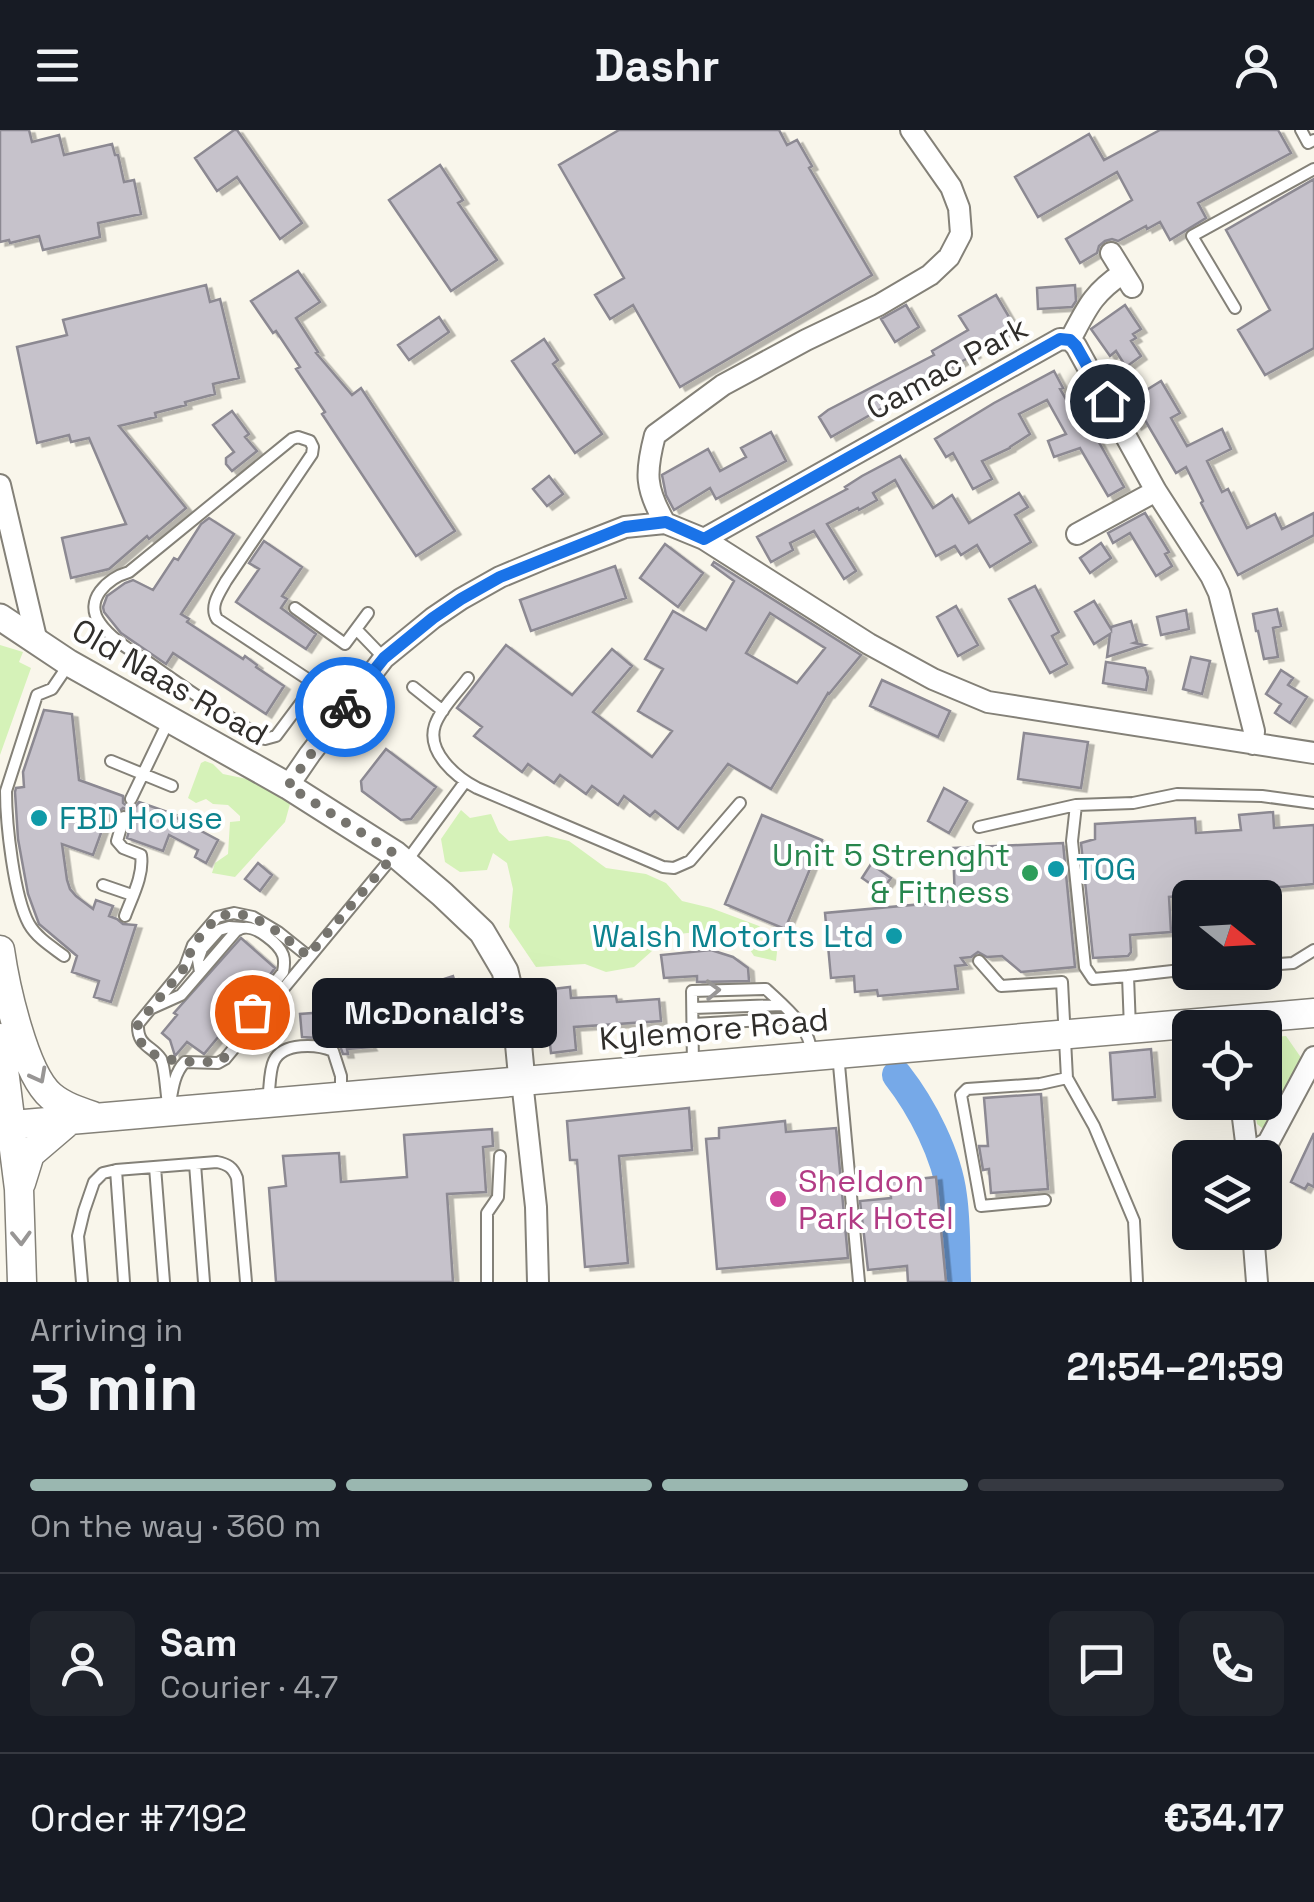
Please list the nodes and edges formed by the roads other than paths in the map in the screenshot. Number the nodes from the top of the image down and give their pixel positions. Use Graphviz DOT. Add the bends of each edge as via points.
graph roads {
  1 [pos="911,130"];
  2 [pos="1301,130"];
  3 [pos="1314,140"];
  4 [pos="1314,169"];
  5 [pos="1111,253"];
  6 [pos="1235,308"];
  7 [pos="1070,340"];
  8 [pos="0,485"];
  9 [pos="1156,491"];
  10 [pos="666,522"];
  11 [pos="1077,534"];
  12 [pos="704,539"];
  13 [pos="295,608"];
  14 [pos="368,613"];
  15 [pos="14,630"];
  16 [pos="357,630"];
  17 [pos="384,658"];
  18 [pos="69,663"];
  19 [pos="468,678"];
  20 [pos="413,687"];
  21 [pos="214,710"];
  22 [pos="443,711"];
  23 [pos="169,721"];
  24 [pos="197,736"];
  25 [pos="1253,744"];
  26 [pos="1314,753"];
  27 [pos="111,762"];
  28 [pos="143,774"];
  29 [pos="465,782"];
  30 [pos="172,786"];
  31 [pos="288,786"];
  32 [pos="131,799"];
  33 [pos="1314,803"];
  34 [pos="740,804"];
  35 [pos="1076,804"];
  36 [pos="124,817"];
  37 [pos="979,827"];
  38 [pos="400,858"];
  39 [pos="103,885"];
  40 [pos="132,895"];
  41 [pos="124,916"];
  42 [pos="0,950"];
  43 [pos="1314,950"];
  44 [pos="64,956"];
  45 [pos="308,956"];
  46 [pos="979,961"];
  47 [pos="1282,963"];
  48 [pos="1172,971"];
  49 [pos="1128,976"];
  50 [pos="783,1004"];
  51 [pos="151,1008"];
  52 [pos="693,1008"];
  53 [pos="1314,1014"];
  54 [pos="796,1018"];
  55 [pos="1282,1018"];
  56 [pos="694,1024"];
  57 [pos="1172,1028"];
  58 [pos="1130,1030"];
  59 [pos="1065,1036"];
  60 [pos="0,1038"];
  61 [pos="236,1045"];
  62 [pos="825,1055"];
  63 [pos="1314,1057"];
  64 [pos="162,1060"];
  65 [pos="186,1062"];
  66 [pos="693,1067"];
  67 [pos="1067,1078"];
  68 [pos="522,1081"];
  69 [pos="342,1096"];
  70 [pos="268,1102"];
  71 [pos="169,1110"];
  72 [pos="84,1118"];
  73 [pos="6,1125"];
  74 [pos="1270,1140"];
  75 [pos="500,1156"];
  76 [pos="195,1164"];
  77 [pos="155,1167"];
  78 [pos="116,1170"];
  79 [pos="19,1190"];
  80 [pos="1044,1200"];
  81 [pos="1254,1250"];
  82 [pos="22,1282"];
  83 [pos="82,1282"];
  84 [pos="124,1282"];
  85 [pos="164,1282"];
  86 [pos="204,1282"];
  87 [pos="246,1282"];
  88 [pos="486,1282"];
  89 [pos="538,1282"];
  90 [pos="859,1282"];
  91 [pos="1137,1282"];
  92 [pos="1256,1282"];
  1 -- 10 [label="street" via="959,208 961,234 950,257 880,305 723,385 655,435 647,466 653,502"];
  2 -- 3 [label="lane" via="1308,144"];
  4 -- 6 [label="lane" via="1192,236"];
  5 -- 7 [label="street" via="1128,280 1102,287"];
  7 -- 9 [label="street, Camac Park"];
  7 -- 12 [label="street, Camac Park" via="1060,339"];
  8 -- 15 [label="street"];
  9 -- 11 [label="street"];
  9 -- 25 [label="street, Camac Park" via="1219,593"];
  10 -- 12 [label="street"];
  10 -- 17 [label="street" via="625,527 500,577"];
  12 -- 25 [label="street" via="869,644 988,702"];
  13 -- 16 [label="lane" via="345,644"];
  14 -- 16 [label="lane"];
  15 -- 18 [label="street, Old Naas Road"];
  16 -- 17 [label="lane"];
  17 -- 31 [label="street"];
  18 -- 23 [label="street, Old Naas Road"];
  18 -- 44 [label="lane" via="52,689 37,695 6,792 28,923"];
  19 -- 22 [label="lane"];
  20 -- 22 [label="lane"];
  21 -- 21 [label="lane" via="265,738 276,736 312,688 214,614 226,581 312,454 304,437 100,589 100,624"];
  21 -- 24 [label="lane"];
  22 -- 29 [label="lane" via="433,729 435,744"];
  23 -- 24 [label="street, Old Naas Road"];
  23 -- 28 [label="lane"];
  24 -- 31 [label="street, Old Naas Road"];
  25 -- 26 [label="street"];
  27 -- 28 [label="lane"];
  28 -- 30 [label="lane"];
  28 -- 32 [label="lane"];
  29 -- 34 [label="lane" via="674,868 690,861"];
  29 -- 38 [label="lane"];
  31 -- 38 [label="street, Old Naas Road"];
  33 -- 35 [label="lane" via="1177,794"];
  35 -- 37 [label="lane"];
  35 -- 49 [label="lane" via="1072,841 1085,968 1093,978"];
  36 -- 40 [label="lane" via="117,841 143,859"];
  38 -- 45 [label="lane"];
  38 -- 68 [label="street, Old Naas Road" via="482,932 505,971"];
  39 -- 40 [label="lane"];
  40 -- 41 [label="lane"];
  42 -- 72 [label="main road, one-way" via="15,1024 36,1074 48,1094"];
  43 -- 47 [label="lane"];
  45 -- 51 [label="lane" via="253,917 226,914 193,945 185,967"];
  45 -- 61 [label="lane"];
  46 -- 59 [label="lane" via="1001,986 1062,982"];
  48 -- 49 [label="lane"];
  49 -- 58 [label="lane"];
  50 -- 52 [label="lane"];
  52 -- 50 [label="lane, one-way" via="692,990 766,988"];
  50 -- 54 [label="lane"];
  51 -- 61 [label="lane" via="181,995 230,937 243,928 258,931 280,949 284,967"];
  51 -- 64 [label="lane" via="138,1033"];
  52 -- 56 [label="lane"];
  53 -- 55 [label="main road, Kylemore Road"];
  54 -- 56 [label="lane"];
  54 -- 62 [label="lane"];
  56 -- 66 [label="lane"];
  57 -- 58 [label="main road, Kylemore Road"];
  58 -- 59 [label="main road, Kylemore Road"];
  59 -- 62 [label="main road, Kylemore Road"];
  59 -- 67 [label="lane"];
  60 -- 73 [label="main road"];
  61 -- 65 [label="lane" via="222,1062"];
  62 -- 66 [label="main road, Kylemore Road"];
  62 -- 90 [label="lane"];
  63 -- 74 [label="street"];
  64 -- 65 [label="lane"];
  64 -- 71 [label="lane"];
  65 -- 71 [label="lane"];
  66 -- 68 [label="main road, Kylemore Road"];
  67 -- 80 [label="lane" via="961,1095 981,1206"];
  67 -- 91 [label="lane" via="1134,1221"];
  68 -- 69 [label="main road, Kylemore Road"];
  68 -- 89 [label="street, Old Naas Road"];
  69 -- 70 [label="main road, Kylemore Road"];
  69 -- 70 [label="lane" via="333,1052 322,1046 288,1048 274,1059"];
  70 -- 71 [label="main road, Kylemore Road"];
  71 -- 72 [label="main road, Kylemore Road"];
  72 -- 73 [label="main road, Kylemore Road"];
  72 -- 79 [label="main road" via="30,1154"];
  73 -- 79 [label="main road"];
  75 -- 88 [label="lane" via="498,1197 487,1213"];
  76 -- 77 [label="lane"];
  76 -- 86 [label="lane"];
  76 -- 87 [label="lane" via="216,1162 234,1170"];
  77 -- 78 [label="lane"];
  77 -- 85 [label="lane"];
  78 -- 83 [label="lane" via="98,1177 88,1196 78,1236"];
  78 -- 84 [label="lane"];
  79 -- 82 [label="main road, one-way"];
  81 -- 92 [label="street"];
}
